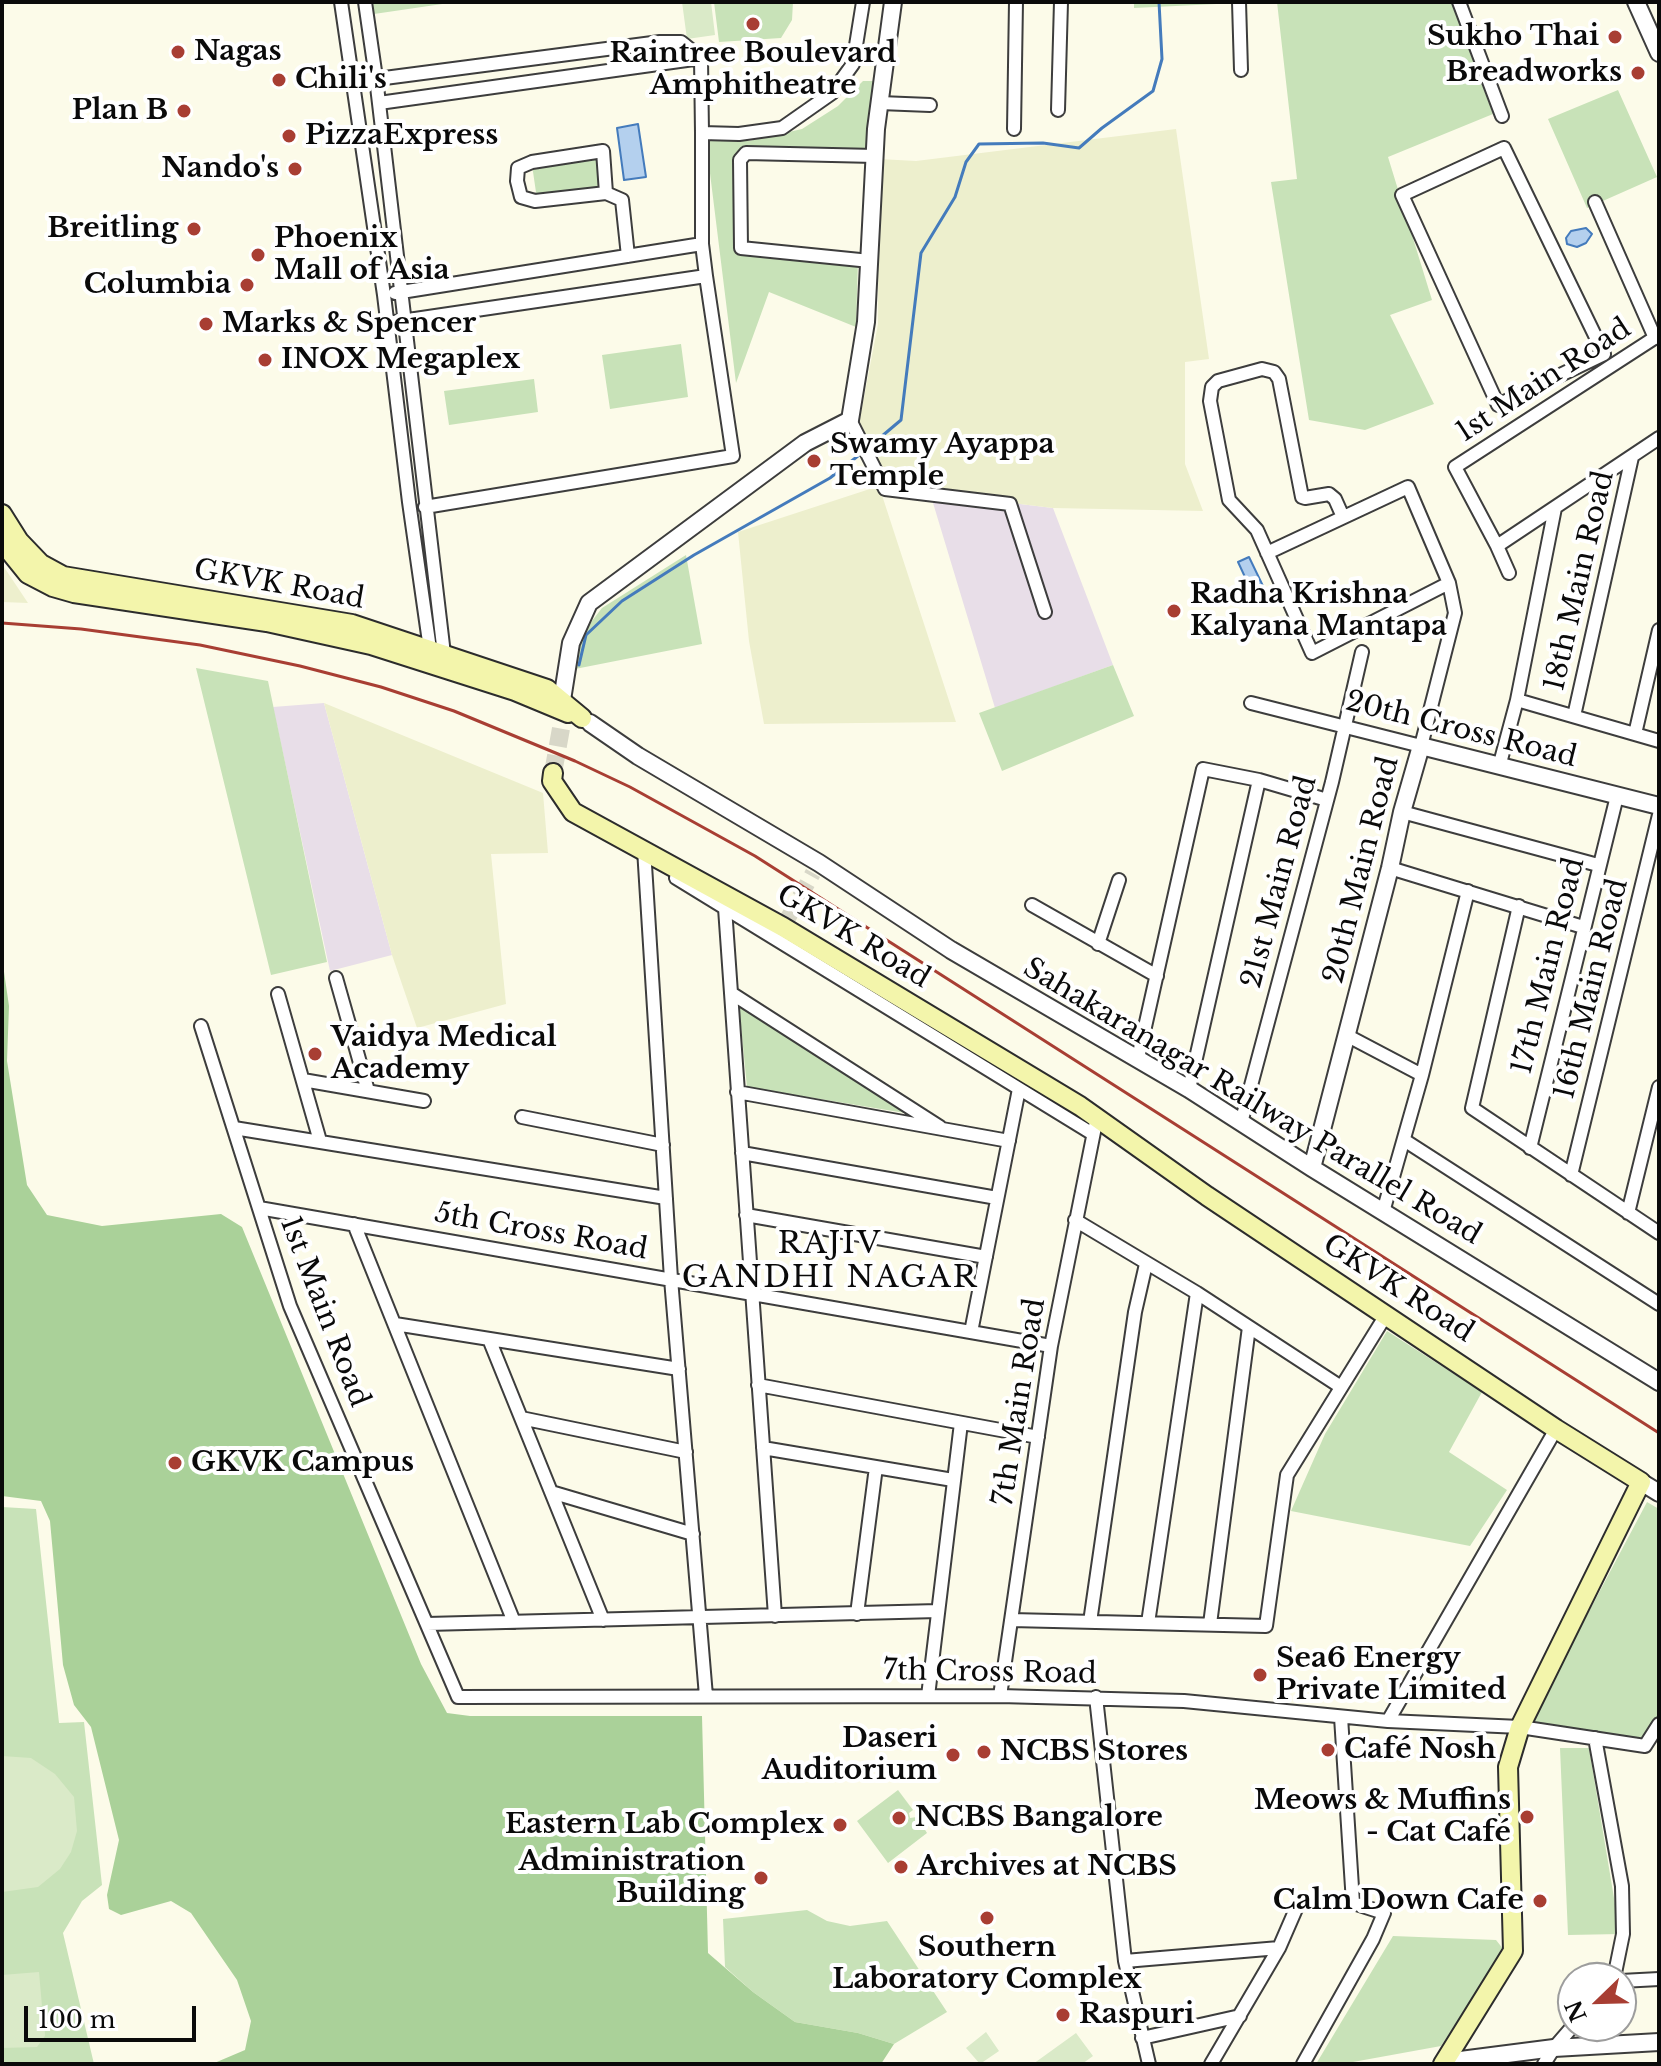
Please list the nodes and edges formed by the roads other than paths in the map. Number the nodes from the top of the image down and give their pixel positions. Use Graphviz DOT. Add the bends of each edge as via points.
graph roads {
  1 [pos="341,2"];
  2 [pos="365,2"];
  3 [pos="863,2"];
  4 [pos="893,2"];
  5 [pos="1016,2"];
  6 [pos="1061,2"];
  7 [pos="1239,2"];
  8 [pos="1459,2"];
  9 [pos="1636,2"];
  10 [pos="1659,53"];
  11 [pos="701,58"];
  12 [pos="1241,70"];
  13 [pos="376,78"];
  14 [pos="354,82"];
  15 [pos="379,103"];
  16 [pos="880,103"];
  17 [pos="930,105"];
  18 [pos="1058,110"];
  19 [pos="1502,116"];
  20 [pos="1014,129"];
  21 [pos="702,133"];
  22 [pos="875,156"];
  23 [pos="606,193"];
  24 [pos="1595,202"];
  25 [pos="702,244"];
  26 [pos="628,256"];
  27 [pos="870,261"];
  28 [pos="706,276"];
  29 [pos="401,292"];
  30 [pos="384,295"];
  31 [pos="404,320"];
  32 [pos="388,323"];
  33 [pos="1657,336"];
  34 [pos="1550,380"];
  35 [pos="1560,401"];
  36 [pos="850,420"];
  37 [pos="1659,438"];
  38 [pos="1632,457"];
  39 [pos="425,507"];
  40 [pos="1555,508"];
  41 [pos="2,514"];
  42 [pos="1343,517"];
  43 [pos="2,542"];
  44 [pos="1497,546"];
  45 [pos="1267,553"];
  46 [pos="1509,573"];
  47 [pos="43,574"];
  48 [pos="1449,583"];
  49 [pos="1045,612"];
  50 [pos="1659,630"];
  51 [pos="437,652"];
  52 [pos="1362,652"];
  53 [pos="1517,700"];
  54 [pos="1251,703"];
  55 [pos="562,711"];
  56 [pos="1574,716"];
  57 [pos="586,720"];
  58 [pos="1345,727"];
  59 [pos="1635,734"];
  60 [pos="1659,741"];
  61 [pos="1421,746"];
  62 [pos="1499,767"];
  63 [pos="552,777"];
  64 [pos="1259,780"];
  65 [pos="1617,796"];
  66 [pos="1327,800"];
  67 [pos="1659,806"];
  68 [pos="1402,812"];
  69 [pos="1659,815"];
  70 [pos="645,854"];
  71 [pos="1598,865"];
  72 [pos="816,868"];
  73 [pos="1390,868"];
  74 [pos="1119,880"];
  75 [pos="1468,891"];
  76 [pos="1032,905"];
  77 [pos="1519,906"];
  78 [pos="725,908"];
  79 [pos="1583,927"];
  80 [pos="1098,944"];
  81 [pos="1157,976"];
  82 [pos="336,978"];
  83 [pos="731,993"];
  84 [pos="278,994"];
  85 [pos="201,1026"];
  86 [pos="1346,1035"];
  87 [pos="1138,1058"];
  88 [pos="1422,1075"];
  89 [pos="303,1080"];
  90 [pos="1659,1087"];
  91 [pos="1019,1089"];
  92 [pos="1189,1089"];
  93 [pos="368,1091"];
  94 [pos="737,1092"];
  95 [pos="424,1101"];
  96 [pos="522,1117"];
  97 [pos="1241,1123"];
  98 [pos="1095,1126"];
  99 [pos="234,1128"];
  100 [pos="945,1130"];
  101 [pos="1404,1140"];
  102 [pos="320,1141"];
  103 [pos="1009,1141"];
  104 [pos="663,1145"];
  105 [pos="1530,1148"];
  106 [pos="742,1153"];
  107 [pos="1312,1168"];
  108 [pos="1571,1175"];
  109 [pos="666,1198"];
  110 [pos="997,1198"];
  111 [pos="259,1208"];
  112 [pos="1383,1212"];
  113 [pos="1628,1213"];
  114 [pos="746,1215"];
  115 [pos="1075,1220"];
  116 [pos="354,1224"];
  117 [pos="1659,1233"];
  118 [pos="986,1257"];
  119 [pos="1146,1264"];
  120 [pos="671,1279"];
  121 [pos="751,1293"];
  122 [pos="1197,1293"];
  123 [pos="1659,1304"];
  124 [pos="1386,1315"];
  125 [pos="395,1324"];
  126 [pos="1249,1327"];
  127 [pos="971,1332"];
  128 [pos="489,1339"];
  129 [pos="1051,1346"];
  130 [pos="679,1369"];
  131 [pos="1659,1382"];
  132 [pos="758,1385"];
  133 [pos="1341,1387"];
  134 [pos="521,1418"];
  135 [pos="961,1423"];
  136 [pos="1556,1429"];
  137 [pos="1038,1437"];
  138 [pos="763,1448"];
  139 [pos="686,1452"];
  140 [pos="876,1467"];
  141 [pos="953,1480"];
  142 [pos="1641,1482"];
  143 [pos="551,1492"];
  144 [pos="1659,1493"];
  145 [pos="693,1534"];
  146 [pos="938,1611"];
  147 [pos="857,1614"];
  148 [pos="775,1616"];
  149 [pos="700,1618"];
  150 [pos="603,1620"];
  151 [pos="1011,1620"];
  152 [pos="514,1622"];
  153 [pos="1090,1622"];
  154 [pos="1148,1623"];
  155 [pos="427,1624"];
  156 [pos="1210,1624"];
  157 [pos="706,1696"];
  158 [pos="928,1696"];
  159 [pos="1000,1696"];
  160 [pos="458,1697"];
  161 [pos="1096,1697"];
  162 [pos="1341,1717"];
  163 [pos="1388,1721"];
  164 [pos="1659,1724"];
  165 [pos="1520,1727"];
  166 [pos="1595,1738"];
  167 [pos="1353,1903"];
  168 [pos="1279,1948"];
  169 [pos="1125,1961"];
  170 [pos="1617,1962"];
  171 [pos="1659,1979"];
  172 [pos="1637,1980"];
  173 [pos="1240,2016"];
  174 [pos="1142,2038"];
  175 [pos="1559,2042"];
  176 [pos="1656,2042"];
  177 [pos="1554,2048"];
  178 [pos="1440,2063"];
  179 [pos="1149,2064"];
  180 [pos="1211,2064"];
  181 [pos="1303,2064"];
  182 [pos="1544,2064"];
  1 -- 14 [label="street"];
  2 -- 13 [label="street"];
  3 -- 21 [label="street" via="853,64 832,93 782,128"];
  4 -- 16 [label="street"];
  5 -- 20 [label="street"];
  6 -- 18 [label="street"];
  7 -- 12 [label="street"];
  8 -- 19 [label="street"];
  9 -- 10 [label="street"];
  11 -- 13 [label="street" via="681,42 660,42"];
  11 -- 15 [label="street"];
  11 -- 21 [label="street"];
  13 -- 14 [label="street"];
  13 -- 15 [label="street"];
  14 -- 30 [label="street"];
  15 -- 29 [label="street"];
  16 -- 17 [label="street"];
  16 -- 22 [label="street"];
  21 -- 25 [label="street"];
  22 -- 27 [label="street"];
  22 -- 27 [label="street" via="746,153 740,160 741,248"];
  23 -- 23 [label="street" via="535,201 521,197 518,168 603,151"];
  23 -- 26 [label="street" via="622,200"];
  24 -- 33 [label="street"];
  25 -- 26 [label="street"];
  25 -- 28 [label="street"];
  26 -- 29 [label="street"];
  27 -- 36 [label="street"];
  28 -- 31 [label="street"];
  28 -- 39 [label="street" via="733,456"];
  29 -- 30 [label="street"];
  29 -- 31 [label="street"];
  30 -- 32 [label="street"];
  31 -- 32 [label="street"];
  31 -- 39 [label="street"];
  32 -- 51 [label="street" via="408,493"];
  33 -- 35 [label="street, 1st Main Road"];
  34 -- 34 [label="street" via="1498,405 1402,195 1504,148 1604,354"];
  34 -- 35 [label="street"];
  35 -- 44 [label="street, 1st Main Road" via="1455,467"];
  36 -- 49 [label="street" via="885,489 1010,504"];
  36 -- 55 [label="street" via="805,443 589,603 571,643"];
  37 -- 38 [label="street"];
  38 -- 40 [label="street"];
  38 -- 56 [label="street, 18th Main Road"];
  39 -- 51 [label="street"];
  40 -- 44 [label="street"];
  40 -- 53 [label="street"];
  41 -- 47 [label="main road, GKVK Road"];
  42 -- 45 [label="street"];
  42 -- 45 [label="street" via="1329,494 1302,497 1274,372 1262,369 1218,381 1210,401 1229,500 1257,530"];
  42 -- 48 [label="street, 20th Main Road" via="1408,487"];
  43 -- 47 [label="main road, GKVK Road" via="28,574"];
  44 -- 46 [label="street"];
  45 -- 48 [label="street" via="1313,654"];
  47 -- 51 [label="main road, GKVK Road" via="352,624"];
  47 -- 55 [label="main road, GKVK Road" via="74,593 267,622 371,645"];
  48 -- 61 [label="street, 20th Main Road" via="1455,613"];
  50 -- 59 [label="street"];
  51 -- 55 [label="main road, GKVK Road" via="547,689"];
  52 -- 58 [label="street, 21st Main Road"];
  53 -- 56 [label="street"];
  53 -- 62 [label="street"];
  54 -- 58 [label="street, 20th Cross Road"];
  55 -- 57 [label="main road, GKVK Road"];
  56 -- 59 [label="street"];
  57 -- 72 [label="street, GKVK Road"];
  58 -- 61 [label="street, 20th Cross Road"];
  58 -- 66 [label="street, 21st Main Road"];
  59 -- 60 [label="street"];
  61 -- 62 [label="street, 20th Cross Road"];
  61 -- 68 [label="street, 20th Main Road"];
  62 -- 65 [label="street, 20th Cross Road"];
  63 -- 70 [label="main road, GKVK Road" via="573,812"];
  64 -- 66 [label="street"];
  64 -- 81 [label="street" via="1203,769"];
  64 -- 92 [label="street"];
  65 -- 67 [label="street, 20th Cross Road"];
  65 -- 71 [label="street, 17th Main Road"];
  66 -- 97 [label="street, 21st Main Road"];
  68 -- 71 [label="street"];
  68 -- 73 [label="street, 20th Main Road"];
  69 -- 108 [label="street, 16th Main Road"];
  70 -- 78 [label="street"];
  70 -- 98 [label="main road, GKVK Road" via="785,922"];
  70 -- 104 [label="street"];
  71 -- 79 [label="street, 17th Main Road"];
  72 -- 87 [label="street, Sahakaranagar Railway Parallel Road"];
  73 -- 75 [label="street"];
  73 -- 86 [label="street, 20th Main Road"];
  74 -- 80 [label="street"];
  75 -- 77 [label="street"];
  75 -- 88 [label="street"];
  76 -- 80 [label="street"];
  77 -- 79 [label="street"];
  77 -- 105 [label="street" via="1472,1108"];
  78 -- 83 [label="street"];
  78 -- 91 [label="street"];
  79 -- 105 [label="street, 17th Main Road"];
  80 -- 81 [label="street"];
  81 -- 87 [label="street"];
  82 -- 93 [label="street"];
  83 -- 94 [label="street"];
  83 -- 100 [label="street"];
  84 -- 89 [label="street"];
  85 -- 99 [label="street, 1st Main Road"];
  86 -- 88 [label="street"];
  86 -- 107 [label="street, 20th Main Road"];
  87 -- 92 [label="street, Sahakaranagar Railway Parallel Road"];
  88 -- 101 [label="street"];
  89 -- 93 [label="street"];
  89 -- 102 [label="street"];
  90 -- 113 [label="street"];
  91 -- 98 [label="street"];
  91 -- 103 [label="street"];
  92 -- 97 [label="street, Sahakaranagar Railway Parallel Road"];
  93 -- 95 [label="street"];
  94 -- 100 [label="street"];
  94 -- 106 [label="street"];
  96 -- 104 [label="street"];
  97 -- 107 [label="street, Sahakaranagar Railway Parallel Road"];
  98 -- 115 [label="street, 7th Main Road"];
  98 -- 124 [label="main road, GKVK Road"];
  99 -- 102 [label="street"];
  99 -- 111 [label="street, 1st Main Road"];
  100 -- 103 [label="street"];
  101 -- 112 [label="street"];
  101 -- 123 [label="street"];
  102 -- 109 [label="street"];
  103 -- 110 [label="street"];
  104 -- 109 [label="street"];
  105 -- 108 [label="street"];
  106 -- 110 [label="street"];
  106 -- 114 [label="street"];
  107 -- 112 [label="street, Sahakaranagar Railway Parallel Road"];
  108 -- 113 [label="street"];
  109 -- 120 [label="street"];
  110 -- 118 [label="street"];
  111 -- 116 [label="street, 5th Cross Road"];
  111 -- 155 [label="street, 1st Main Road" via="290,1306"];
  112 -- 131 [label="street, Sahakaranagar Railway Parallel Road"];
  113 -- 117 [label="street"];
  114 -- 118 [label="street"];
  114 -- 121 [label="street"];
  115 -- 119 [label="street"];
  115 -- 129 [label="street, 7th Main Road"];
  116 -- 120 [label="street, 5th Cross Road"];
  116 -- 125 [label="street"];
  118 -- 127 [label="street"];
  119 -- 122 [label="street"];
  119 -- 153 [label="street"];
  120 -- 121 [label="street, 5th Cross Road"];
  120 -- 130 [label="street"];
  121 -- 127 [label="street, 5th Cross Road"];
  121 -- 132 [label="street"];
  122 -- 126 [label="street"];
  122 -- 154 [label="street"];
  124 -- 133 [label="street"];
  124 -- 136 [label="main road, GKVK Road"];
  125 -- 128 [label="street"];
  125 -- 152 [label="street"];
  126 -- 133 [label="street"];
  126 -- 156 [label="street"];
  127 -- 129 [label="street, 5th Cross Road"];
  128 -- 130 [label="street"];
  128 -- 134 [label="street"];
  129 -- 137 [label="street, 7th Main Road"];
  130 -- 139 [label="street"];
  132 -- 135 [label="street"];
  132 -- 138 [label="street"];
  133 -- 156 [label="street" via="1287,1475 1266,1626"];
  134 -- 139 [label="street"];
  134 -- 143 [label="street"];
  135 -- 137 [label="street"];
  135 -- 141 [label="street"];
  136 -- 142 [label="main road, GKVK Road"];
  136 -- 163 [label="street"];
  137 -- 151 [label="street, 7th Main Road"];
  138 -- 140 [label="street"];
  138 -- 148 [label="street"];
  139 -- 145 [label="street"];
  140 -- 141 [label="street"];
  140 -- 147 [label="street"];
  141 -- 146 [label="street"];
  142 -- 144 [label="street"];
  142 -- 165 [label="main road"];
  143 -- 145 [label="street"];
  143 -- 150 [label="street"];
  145 -- 149 [label="street"];
  146 -- 147 [label="street"];
  146 -- 158 [label="street"];
  147 -- 148 [label="street"];
  148 -- 149 [label="street"];
  149 -- 150 [label="street"];
  149 -- 157 [label="street"];
  150 -- 152 [label="street"];
  151 -- 153 [label="street"];
  151 -- 159 [label="street, 7th Main Road"];
  152 -- 155 [label="street"];
  153 -- 154 [label="street"];
  154 -- 156 [label="street"];
  155 -- 160 [label="street, 1st Main Road"];
  157 -- 158 [label="street, 7th Cross Road"];
  157 -- 160 [label="street, 7th Cross Road"];
  158 -- 159 [label="street, 7th Cross Road"];
  159 -- 161 [label="street, 7th Cross Road"];
  161 -- 162 [label="street, 7th Cross Road"];
  161 -- 169 [label="street"];
  162 -- 163 [label="street, 7th Cross Road"];
  162 -- 167 [label="street"];
  163 -- 165 [label="street, 7th Cross Road"];
  164 -- 166 [label="street, 7th Cross Road" via="1645,1746"];
  165 -- 166 [label="street, 7th Cross Road"];
  165 -- 178 [label="main road" via="1508,1767 1513,1951"];
  166 -- 170 [label="street" via="1622,1886"];
  167 -- 168 [label="street" via="1299,1902"];
  167 -- 181 [label="street" via="1384,1913"];
  168 -- 169 [label="street"];
  168 -- 173 [label="street"];
  169 -- 174 [label="street"];
  171 -- 172 [label="street"];
  173 -- 174 [label="street"];
  173 -- 180 [label="street"];
  174 -- 179 [label="street"];
  175 -- 177 [label="street"];
  176 -- 177 [label="street"];
  177 -- 178 [label="street"];
  177 -- 182 [label="street"];
}
